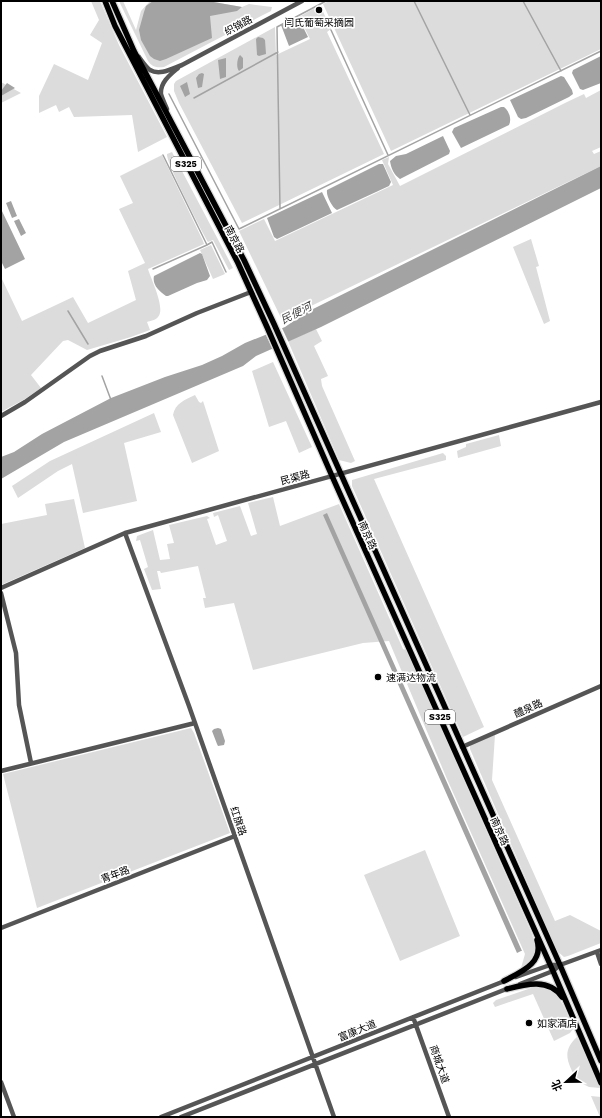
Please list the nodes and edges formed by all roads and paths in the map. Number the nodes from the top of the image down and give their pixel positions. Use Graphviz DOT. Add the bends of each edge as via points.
graph roads {
  1 [pos="105,1"];
  2 [pos="112,1"];
  3 [pos="302,1"];
  4 [pos="134,51"];
  5 [pos="182,65"];
  6 [pos="174,129"];
  7 [pos="251,292"];
  8 [pos="601,403"];
  9 [pos="1,416"];
  10 [pos="341,474"];
  11 [pos="332,476"];
  12 [pos="125,532"];
  13 [pos="1,588"];
  14 [pos="1,593"];
  15 [pos="601,686"];
  16 [pos="195,723"];
  17 [pos="462,747"];
  18 [pos="31,764"];
  19 [pos="1,771"];
  20 [pos="235,836"];
  21 [pos="532,924"];
  22 [pos="1,928"];
  23 [pos="599,951"];
  24 [pos="601,964"];
  25 [pos="550,965"];
  26 [pos="560,965"];
  27 [pos="553,971"];
  28 [pos="504,981"];
  29 [pos="507,989"];
  30 [pos="568,1006"];
  31 [pos="413,1017"];
  32 [pos="416,1024"];
  33 [pos="313,1057"];
  34 [pos="601,1061"];
  35 [pos="315,1064"];
  36 [pos="1,1082"];
  37 [pos="601,1083"];
  38 [pos="14,1117"];
  39 [pos="161,1117"];
  40 [pos="181,1117"];
  41 [pos="334,1117"];
  42 [pos="449,1117"];
  1 -- 7 [label="main road, 南京路 / S325" via="139,74"];
  2 -- 4 [label="main road, 南京路 / S325"];
  3 -- 5 [label="street, 织锦路"];
  4 -- 5 [label="street" via="150,70 161,72"];
  4 -- 6 [label="main road, 南京路 / S325"];
  5 -- 6 [label="street" via="169,75 161,93"];
  6 -- 10 [label="main road, 南京路 / S325" via="244,260"];
  7 -- 9 [label="street" via="197,312 146,336 100,351 26,402"];
  7 -- 11 [label="main road, 南京路 / S325"];
  8 -- 10 [label="street, 民渠路"];
  10 -- 11 [label="street, 民渠路"];
  10 -- 17 [label="main road, 南京路 / S325"];
  11 -- 12 [label="street, 民渠路"];
  11 -- 21 [label="main road, 南京路 / S325"];
  12 -- 13 [label="street, 民渠路"];
  12 -- 16 [label="street, 红旗路"];
  14 -- 18 [label="street" via="16,653 19,704"];
  15 -- 17 [label="street, 醴泉路"];
  16 -- 18 [label="street"];
  16 -- 20 [label="street, 红旗路"];
  17 -- 26 [label="main road, 南京路 / S325"];
  18 -- 19 [label="street"];
  20 -- 22 [label="street, 青年路"];
  20 -- 33 [label="street, 红旗路"];
  21 -- 25 [label="main road, 南京路 / S325"];
  21 -- 28 [label="main road" via="538,944 536,958 527,969"];
  23 -- 24 [label="street"];
  23 -- 26 [label="street, 富康大道"];
  25 -- 26 [label="street, 富康大道"];
  25 -- 27 [label="main road, 南京路 / S325"];
  25 -- 28 [label="street, 富康大道"];
  26 -- 27 [label="street, 富康大道"];
  26 -- 34 [label="main road, 南京路 / S325"];
  27 -- 29 [label="street, 富康大道"];
  27 -- 30 [label="main road, 南京路 / S325"];
  28 -- 31 [label="street, 富康大道"];
  29 -- 30 [label="main road" via="534,983 544,985 559,993"];
  29 -- 32 [label="street, 富康大道"];
  30 -- 37 [label="main road, 南京路 / S325"];
  31 -- 32 [label="street, 商城大道"];
  31 -- 33 [label="street, 富康大道"];
  32 -- 35 [label="street, 富康大道"];
  32 -- 42 [label="street, 商城大道"];
  33 -- 35 [label="street, 红旗路"];
  33 -- 39 [label="street, 富康大道"];
  35 -- 40 [label="street, 富康大道"];
  35 -- 41 [label="street, 红旗路"];
  36 -- 38 [label="street"];
}
